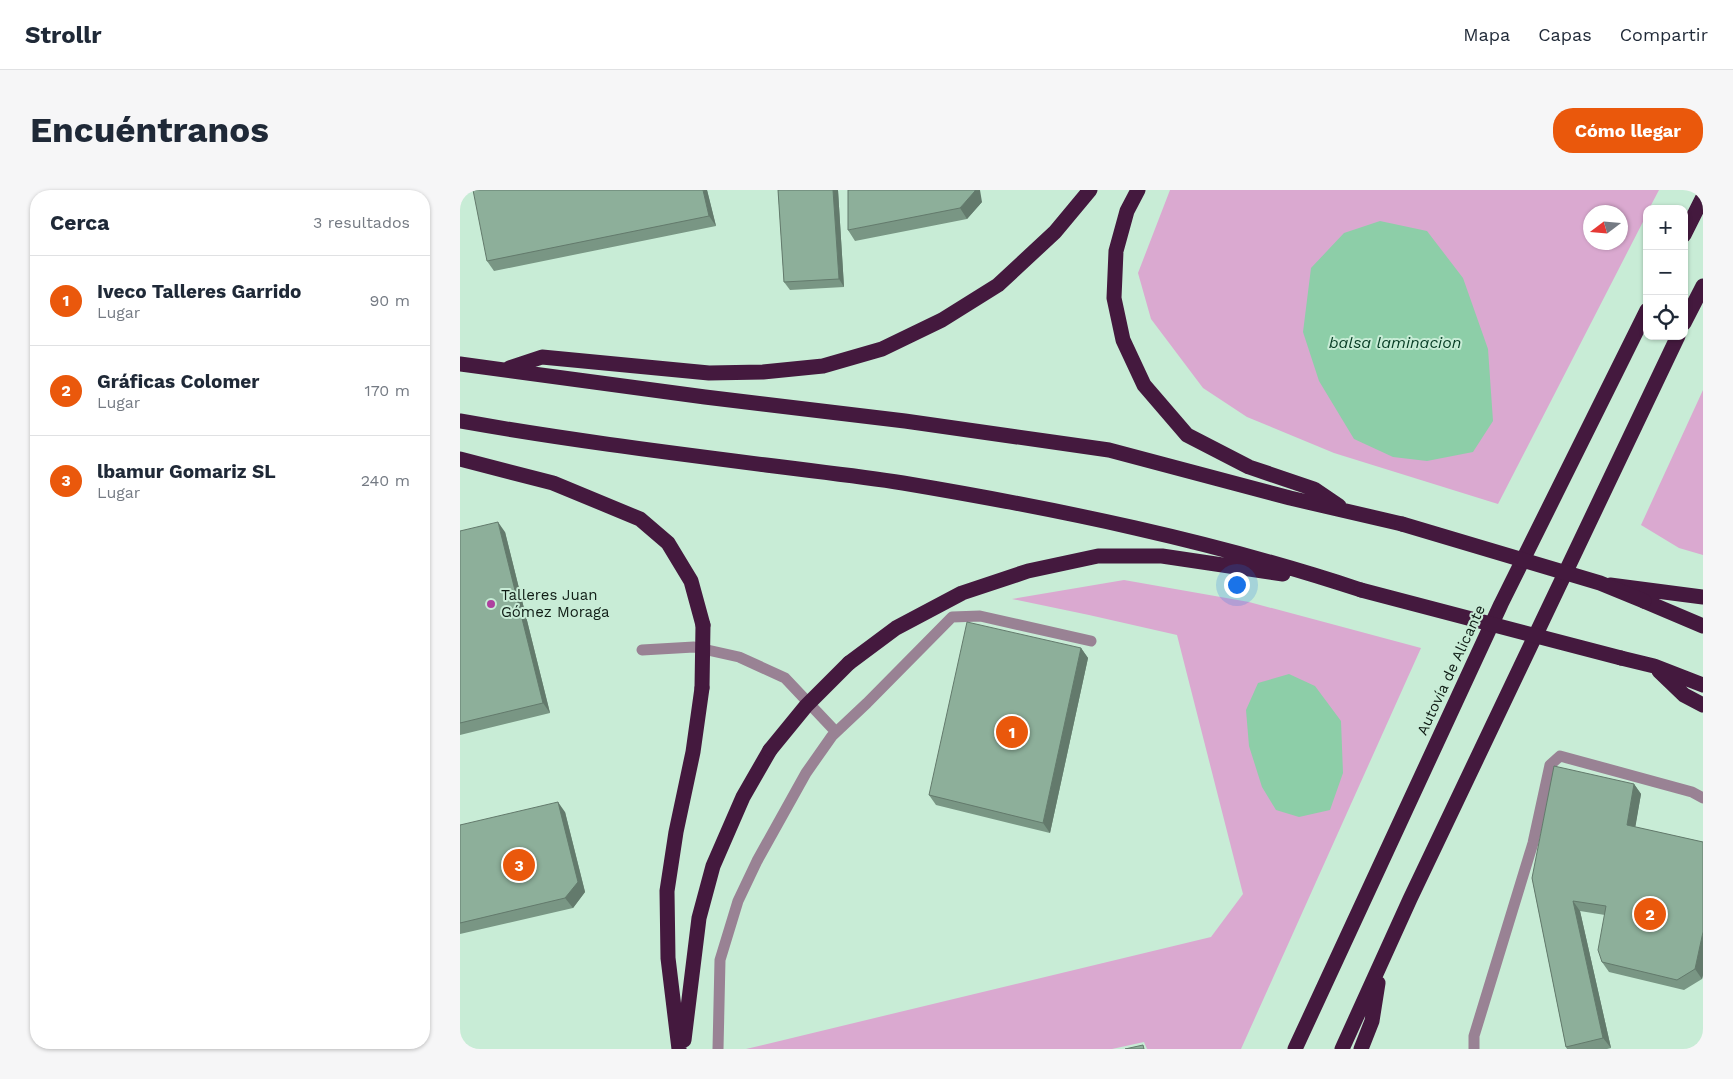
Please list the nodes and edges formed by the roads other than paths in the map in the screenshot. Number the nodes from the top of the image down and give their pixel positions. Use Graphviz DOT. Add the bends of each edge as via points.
graph roads {
  1 [pos="1090,190"];
  2 [pos="1138,190"];
  3 [pos="1703,197"];
  4 [pos="1688,227"];
  5 [pos="1703,286"];
  6 [pos="1703,298"];
  7 [pos="1688,316"];
  8 [pos="1643,318"];
  9 [pos="1676,340"];
  10 [pos="460,364"];
  11 [pos="505,370"];
  12 [pos="460,421"];
  13 [pos="460,459"];
  14 [pos="1346,511"];
  15 [pos="1331,580"];
  16 [pos="1600,583"];
  17 [pos="1703,597"];
  18 [pos="1703,626"];
  19 [pos="1091,641"];
  20 [pos="642,650"];
  21 [pos="1654,666"];
  22 [pos="1703,685"];
  23 [pos="1703,705"];
  24 [pos="836,732"];
  25 [pos="1703,798"];
  26 [pos="1381,966"];
  27 [pos="680,1049"];
  28 [pos="683,1049"];
  29 [pos="718,1049"];
  30 [pos="1295,1049"];
  31 [pos="1342,1049"];
  32 [pos="1361,1049"];
  33 [pos="1474,1049"];
  1 -- 11 [label="highway" via="1055,232 998,285 942,320 882,349 823,366 764,372 710,373 542,358"];
  2 -- 14 [label="highway" via="1127,211 1116,251 1114,298 1123,340 1144,385 1187,435 1249,467 1314,489"];
  3 -- 4 [label="highway"];
  5 -- 7 [label="highway"];
  6 -- 7 [label="highway"];
  8 -- 30 [label="highway, Autovía de Alicante" via="1500,604"];
  9 -- 26 [label="highway" via="1414,890"];
  10 -- 11 [label="highway"];
  11 -- 14 [label="highway" via="1109,450"];
  12 -- 15 [label="highway" via="902,483 1116,523"];
  13 -- 27 [label="highway, bridge" via="553,483 640,519 668,543 691,581 703,625 702,688 667,891 668,958"];
  14 -- 16 [label="highway, bridge" via="1402,524"];
  15 -- 21 [label="highway, bridge"];
  15 -- 28 [label="highway, bridge" via="1162,556 1098,556 1028,571 962,593 896,628 849,663 806,706 770,750 743,797 713,866 700,918"];
  16 -- 17 [label="highway"];
  16 -- 18 [label="highway, bridge"];
  19 -- 24 [label="lane" via="980,616 952,617"];
  20 -- 24 [label="lane" via="694,648 739,656 784,678"];
  21 -- 22 [label="highway"];
  21 -- 23 [label="highway" via="1684,695"];
  24 -- 29 [label="lane" via="801,782 738,901 720,960"];
  25 -- 33 [label="lane" via="1692,792 1560,756 1550,765 1533,843 1474,1036"];
  26 -- 31 [label="highway"];
  26 -- 32 [label="highway" via="1372,1021"];
}
